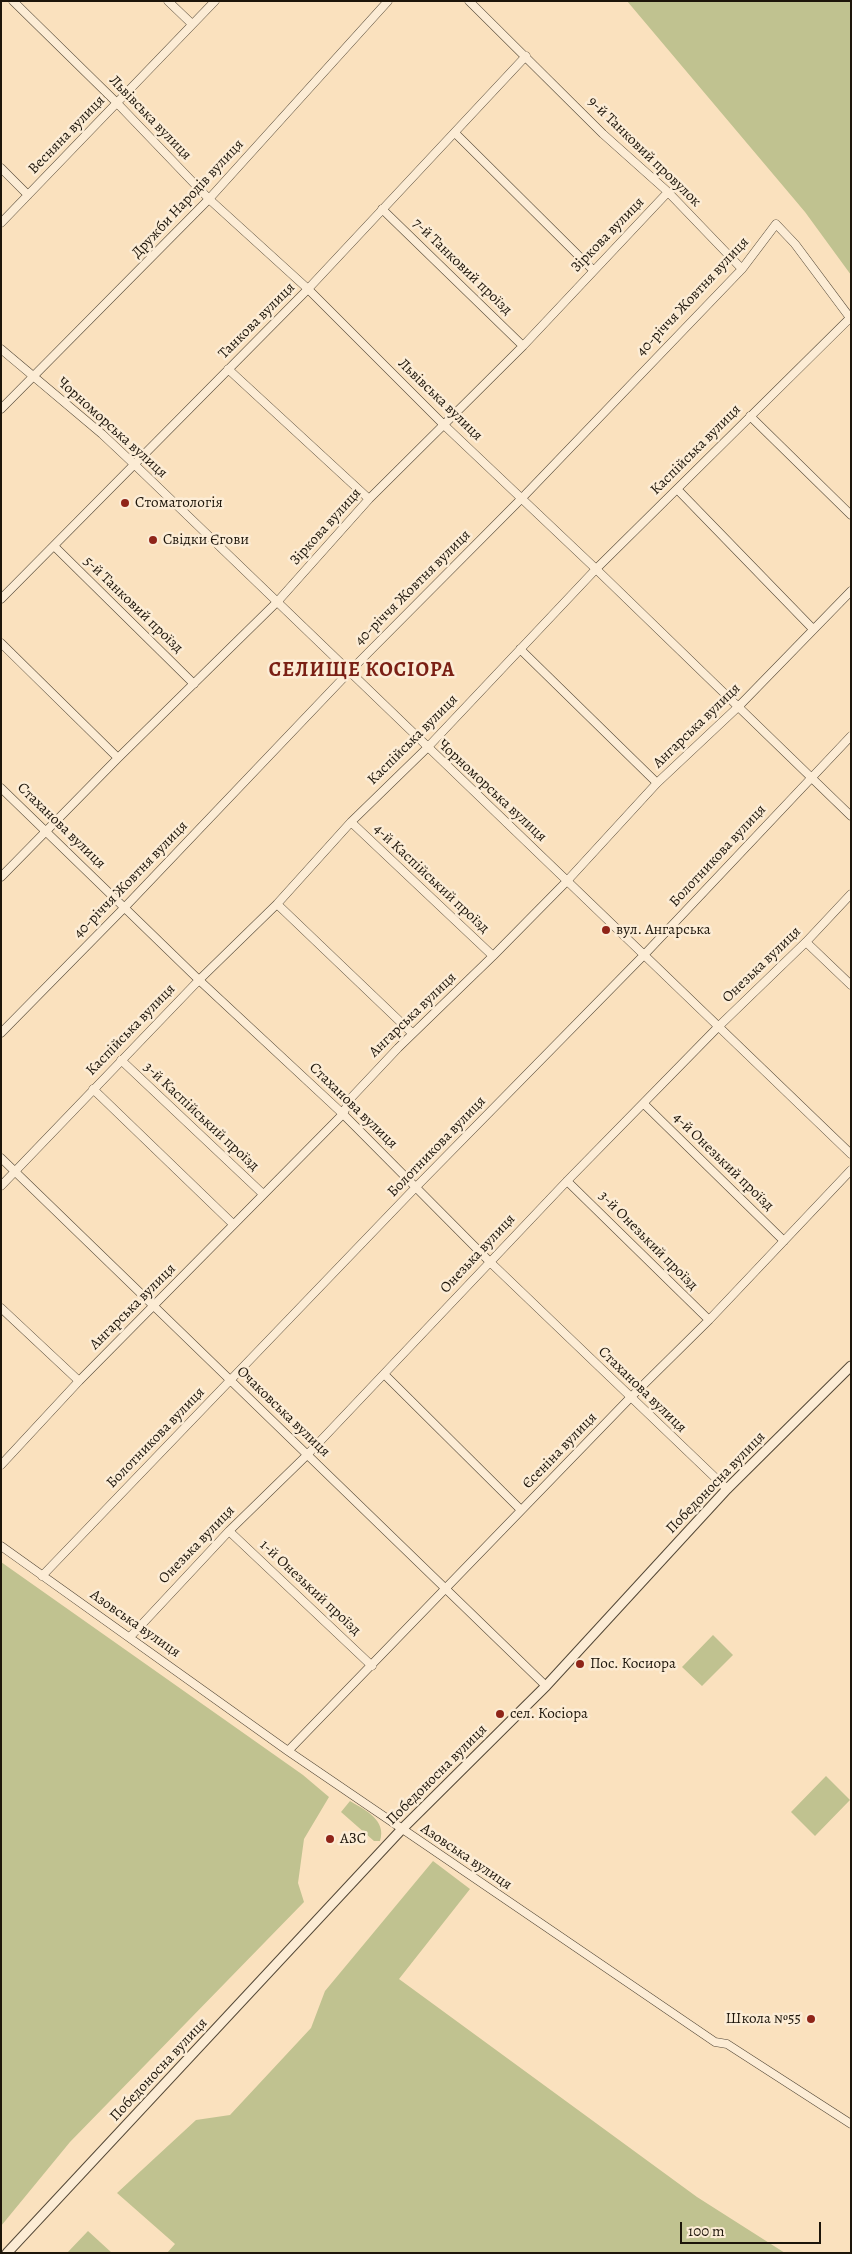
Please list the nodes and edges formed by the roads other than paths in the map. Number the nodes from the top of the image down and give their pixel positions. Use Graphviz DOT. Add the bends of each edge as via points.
graph roads {
  1 [pos="13,1"];
  2 [pos="168,1"];
  3 [pos="215,1"];
  4 [pos="388,1"];
  5 [pos="469,1"];
  6 [pos="192,24"];
  7 [pos="526,56"];
  8 [pos="117,103"];
  9 [pos="455,133"];
  10 [pos="1,168"];
  11 [pos="668,192"];
  12 [pos="28,195"];
  13 [pos="209,199"];
  14 [pos="382,209"];
  15 [pos="1,222"];
  16 [pos="742,269"];
  17 [pos="593,270"];
  18 [pos="308,289"];
  19 [pos="850,319"];
  20 [pos="523,346"];
  21 [pos="1,349"];
  22 [pos="228,369"];
  23 [pos="34,377"];
  24 [pos="1,409"];
  25 [pos="750,416"];
  26 [pos="444,424"];
  27 [pos="135,465"];
  28 [pos="676,489"];
  29 [pos="522,498"];
  30 [pos="369,499"];
  31 [pos="851,515"];
  32 [pos="54,546"];
  33 [pos="596,569"];
  34 [pos="851,590"];
  35 [pos="1,599"];
  36 [pos="278,602"];
  37 [pos="812,628"];
  38 [pos="1,644"];
  39 [pos="520,649"];
  40 [pos="350,671"];
  41 [pos="194,684"];
  42 [pos="739,706"];
  43 [pos="851,736"];
  44 [pos="427,748"];
  45 [pos="118,758"];
  46 [pos="812,777"];
  47 [pos="658,783"];
  48 [pos="1,788"];
  49 [pos="851,816"];
  50 [pos="351,822"];
  51 [pos="45,832"];
  52 [pos="1,877"];
  53 [pos="568,881"];
  54 [pos="851,894"];
  55 [pos="277,904"];
  56 [pos="125,907"];
  57 [pos="806,942"];
  58 [pos="644,955"];
  59 [pos="493,956"];
  60 [pos="199,980"];
  61 [pos="851,985"];
  62 [pos="718,1027"];
  63 [pos="1,1033"];
  64 [pos="412,1033"];
  65 [pos="121,1060"];
  66 [pos="93,1090"];
  67 [pos="644,1104"];
  68 [pos="343,1114"];
  69 [pos="851,1154"];
  70 [pos="1,1158"];
  71 [pos="851,1170"];
  72 [pos="15,1172"];
  73 [pos="567,1181"];
  74 [pos="1,1186"];
  75 [pos="416,1187"];
  76 [pos="263,1194"];
  77 [pos="233,1224"];
  78 [pos="784,1240"];
  79 [pos="490,1262"];
  80 [pos="154,1307"];
  81 [pos="1,1308"];
  82 [pos="709,1320"];
  83 [pos="851,1366"];
  84 [pos="384,1374"];
  85 [pos="79,1381"];
  86 [pos="231,1381"];
  87 [pos="630,1398"];
  88 [pos="307,1454"];
  89 [pos="3,1460"];
  90 [pos="727,1489"];
  91 [pos="522,1510"];
  92 [pos="229,1531"];
  93 [pos="1,1546"];
  94 [pos="42,1576"];
  95 [pos="445,1588"];
  96 [pos="130,1636"];
  97 [pos="372,1666"];
  98 [pos="546,1686"];
  99 [pos="288,1751"];
  100 [pos="402,1829"];
  101 [pos="851,2124"];
  102 [pos="7,2253"];
  1 -- 8 [label="street, Львівська вулиця"];
  2 -- 6 [label="street"];
  3 -- 6 [label="street, Весняна вулиця"];
  4 -- 13 [label="street, Дружби Народів вулиця"];
  5 -- 7 [label="street, 9-й Танковий провулок"];
  6 -- 8 [label="street, Весняна вулиця"];
  7 -- 9 [label="street, Танкова вулиця"];
  7 -- 11 [label="street, 9-й Танковий провулок"];
  8 -- 12 [label="street, Весняна вулиця"];
  8 -- 13 [label="street, Львівська вулиця"];
  9 -- 14 [label="street, Танкова вулиця"];
  9 -- 17 [label="street"];
  10 -- 12 [label="street"];
  11 -- 16 [label="street, 9-й Танковий провулок"];
  11 -- 17 [label="street, Зіркова вулиця"];
  12 -- 15 [label="street, Весняна вулиця"];
  13 -- 18 [label="street, Львівська вулиця"];
  13 -- 23 [label="street, Дружби Народів вулиця"];
  14 -- 18 [label="street, Танкова вулиця"];
  14 -- 20 [label="street, 7-й Танковий проїзд"];
  16 -- 19 [label="street, 40-річчя Жовтня вулиця" via="776,224 795,244"];
  16 -- 29 [label="street, 40-річчя Жовтня вулиця"];
  17 -- 20 [label="street, Зіркова вулиця"];
  18 -- 22 [label="street, Танкова вулиця"];
  18 -- 26 [label="street, Львівська вулиця"];
  19 -- 25 [label="street, Каспійська вулиця"];
  20 -- 26 [label="street, Зіркова вулиця"];
  21 -- 23 [label="street, Чорноморська вулиця"];
  22 -- 27 [label="street, Танкова вулиця"];
  22 -- 30 [label="street"];
  23 -- 24 [label="street, Дружби Народів вулиця"];
  23 -- 27 [label="street, Чорноморська вулиця"];
  25 -- 28 [label="street, Каспійська вулиця"];
  25 -- 31 [label="street"];
  26 -- 29 [label="street, Львівська вулиця"];
  26 -- 30 [label="street, Зіркова вулиця"];
  27 -- 32 [label="street, Танкова вулиця"];
  27 -- 36 [label="street, Чорноморська вулиця"];
  28 -- 33 [label="street, Каспійська вулиця"];
  28 -- 37 [label="street"];
  29 -- 33 [label="street, Львівська вулиця"];
  29 -- 40 [label="street, 40-річчя Жовтня вулиця"];
  30 -- 36 [label="street, Зіркова вулиця"];
  32 -- 35 [label="street, Танкова вулиця"];
  32 -- 41 [label="street, 5-й Танковий проїзд"];
  33 -- 39 [label="street, Каспійська вулиця"];
  33 -- 42 [label="street, Львівська вулиця"];
  34 -- 37 [label="street, Ангарська вулиця"];
  36 -- 40 [label="street, Чорноморська вулиця"];
  36 -- 41 [label="street, Зіркова вулиця"];
  37 -- 42 [label="street, Ангарська вулиця"];
  38 -- 45 [label="street"];
  39 -- 44 [label="street, Каспійська вулиця"];
  39 -- 47 [label="street"];
  40 -- 44 [label="street, Чорноморська вулиця"];
  40 -- 56 [label="street, 40-річчя Жовтня вулиця"];
  41 -- 45 [label="street, Зіркова вулиця"];
  42 -- 46 [label="street, Львівська вулиця"];
  42 -- 47 [label="street, Ангарська вулиця"];
  43 -- 46 [label="street, Болотникова вулиця"];
  44 -- 50 [label="street, Каспійська вулиця"];
  44 -- 53 [label="street, Чорноморська вулиця"];
  45 -- 51 [label="street, Зіркова вулиця"];
  46 -- 49 [label="street, Львівська вулиця"];
  46 -- 58 [label="street, Болотникова вулиця"];
  47 -- 53 [label="street, Ангарська вулиця"];
  48 -- 51 [label="street, Стаханова вулиця"];
  50 -- 55 [label="street, Каспійська вулиця"];
  50 -- 59 [label="street, 4-й Каспійський проїзд"];
  51 -- 52 [label="street, Зіркова вулиця"];
  51 -- 56 [label="street, Стаханова вулиця"];
  53 -- 58 [label="street, Чорноморська вулиця"];
  53 -- 59 [label="street, Ангарська вулиця"];
  54 -- 57 [label="street, Онезька вулиця"];
  55 -- 60 [label="street, Каспійська вулиця"];
  55 -- 64 [label="street"];
  56 -- 60 [label="street, Стаханова вулиця"];
  56 -- 63 [label="street, 40-річчя Жовтня вулиця"];
  57 -- 61 [label="street"];
  57 -- 62 [label="street, Онезька вулиця"];
  58 -- 62 [label="street, Чорноморська вулиця"];
  58 -- 75 [label="street, Болотникова вулиця"];
  59 -- 64 [label="street, Ангарська вулиця"];
  60 -- 65 [label="street, Каспійська вулиця"];
  60 -- 68 [label="street, Стаханова вулиця"];
  62 -- 67 [label="street, Онезька вулиця"];
  62 -- 69 [label="street, Чорноморська вулиця"];
  64 -- 68 [label="street, Ангарська вулиця" via="350,1099"];
  65 -- 66 [label="street, Каспійська вулиця"];
  65 -- 76 [label="street, 3-й Каспійський проїзд"];
  66 -- 72 [label="street, Каспійська вулиця"];
  66 -- 77 [label="street"];
  67 -- 73 [label="street, Онезька вулиця"];
  67 -- 78 [label="street, 4-й Онезький проїзд"];
  68 -- 75 [label="street, Стаханова вулиця"];
  68 -- 76 [label="street, Ангарська вулиця"];
  70 -- 72 [label="street, Очаковська вулиця"];
  71 -- 78 [label="street, Єсеніна вулиця"];
  72 -- 74 [label="street, Каспійська вулиця"];
  72 -- 80 [label="street, Очаковська вулиця"];
  73 -- 79 [label="street, Онезька вулиця"];
  73 -- 82 [label="street, 3-й Онезький проїзд"];
  75 -- 79 [label="street, Стаханова вулиця"];
  75 -- 86 [label="street, Болотникова вулиця"];
  76 -- 77 [label="street, Ангарська вулиця"];
  77 -- 80 [label="street, Ангарська вулиця"];
  78 -- 82 [label="street, Єсеніна вулиця"];
  79 -- 84 [label="street, Онезька вулиця"];
  79 -- 87 [label="street, Стаханова вулиця"];
  80 -- 85 [label="street, Ангарська вулиця"];
  80 -- 86 [label="street, Очаковська вулиця"];
  81 -- 85 [label="street"];
  82 -- 87 [label="street, Єсеніна вулиця"];
  83 -- 90 [label="street, Победоносна вулиця"];
  84 -- 88 [label="street, Онезька вулиця"];
  84 -- 91 [label="street"];
  85 -- 89 [label="street, Ангарська вулиця"];
  86 -- 88 [label="street, Очаковська вулиця"];
  86 -- 94 [label="street, Болотникова вулиця"];
  87 -- 90 [label="street, Стаханова вулиця"];
  87 -- 91 [label="street, Єсеніна вулиця"];
  88 -- 92 [label="street, Онезька вулиця"];
  88 -- 95 [label="street, Очаковська вулиця"];
  90 -- 98 [label="street, Победоносна вулиця"];
  91 -- 95 [label="street, Єсеніна вулиця"];
  92 -- 96 [label="street, Онезька вулиця"];
  92 -- 97 [label="street, 1-й Онезький проїзд"];
  93 -- 94 [label="street, Азовська вулиця"];
  94 -- 96 [label="street, Азовська вулиця"];
  95 -- 97 [label="street, Єсеніна вулиця"];
  95 -- 98 [label="street, Очаковська вулиця"];
  96 -- 99 [label="street, Азовська вулиця"];
  97 -- 99 [label="street, Єсеніна вулиця"];
  98 -- 100 [label="street, Победоносна вулиця"];
  99 -- 100 [label="street, Азовська вулиця"];
  100 -- 101 [label="street, Азовська вулиця" via="715,2042 728,2044"];
  100 -- 102 [label="street, Победоносна вулиця"];
}
